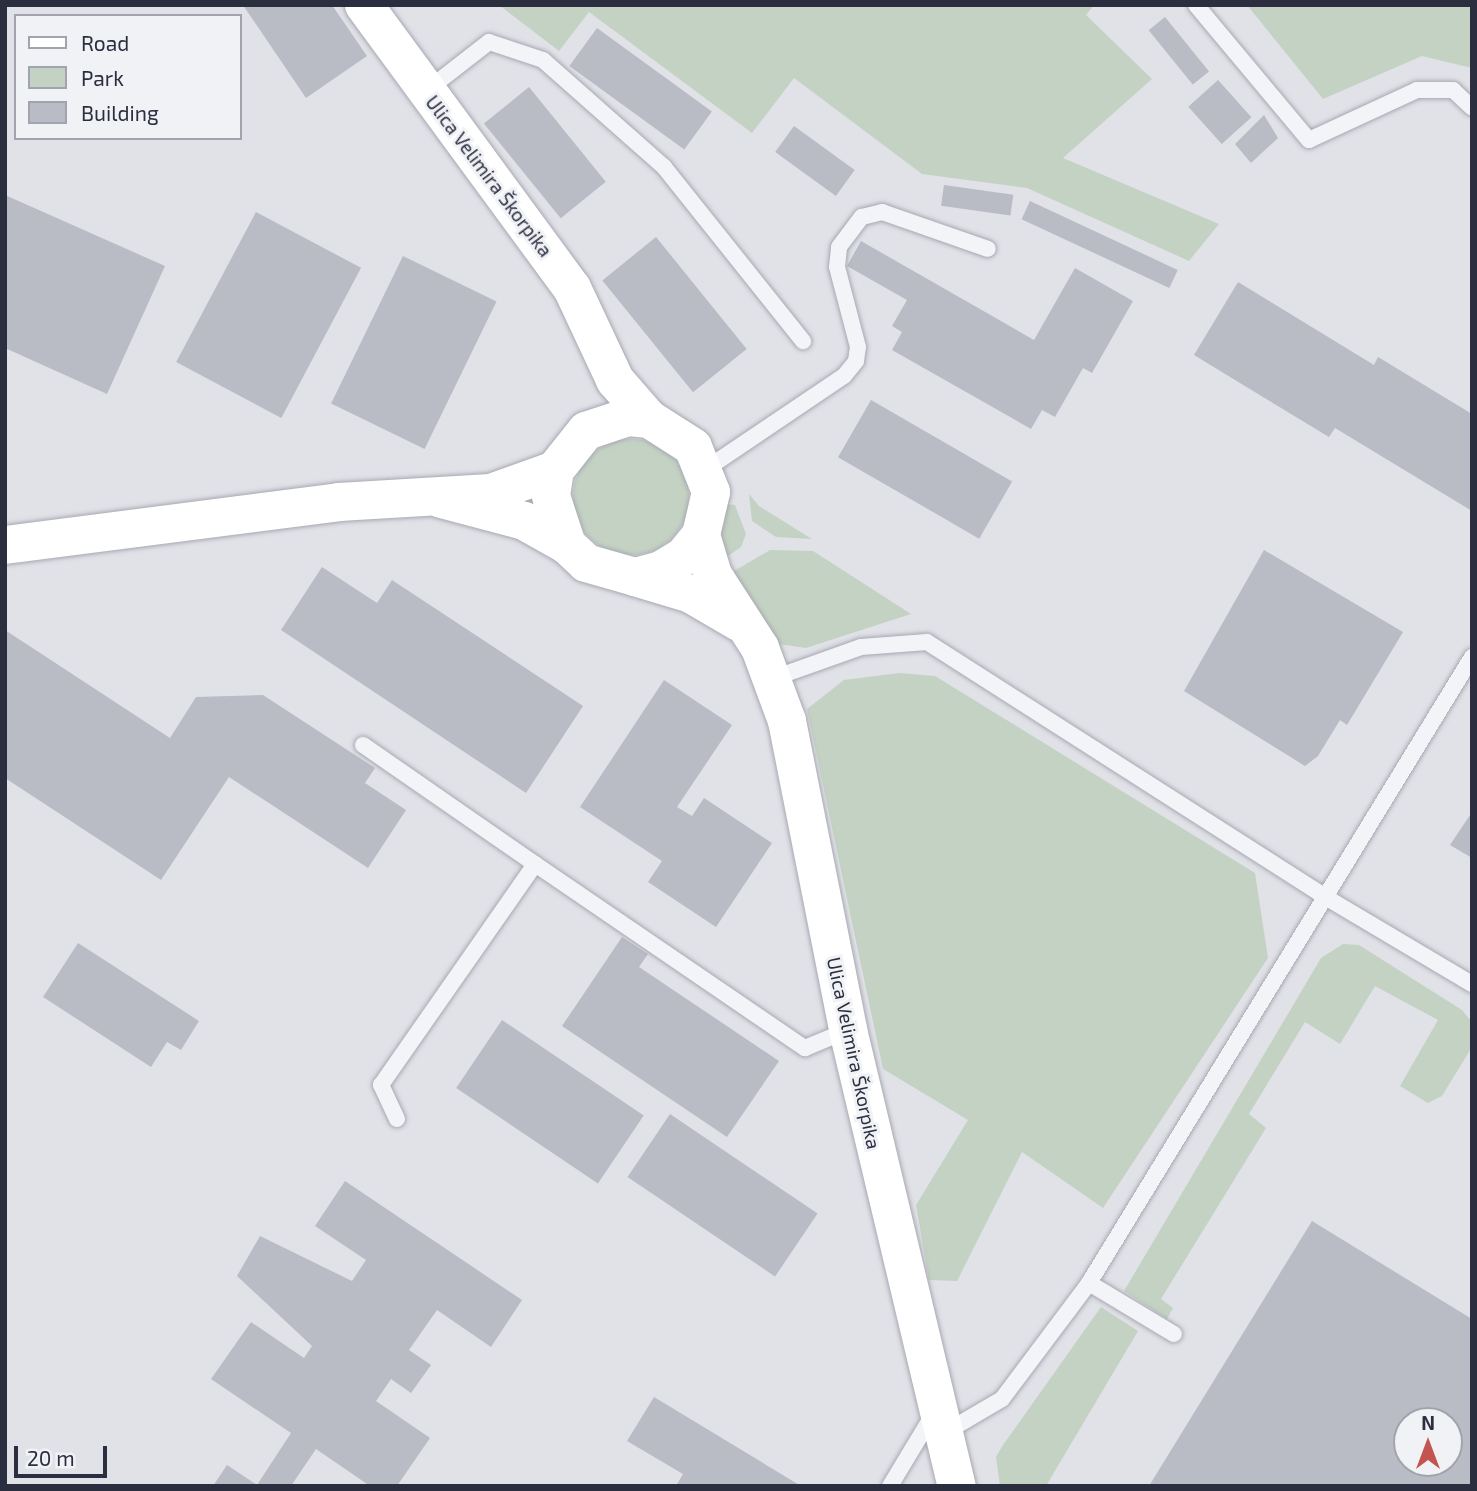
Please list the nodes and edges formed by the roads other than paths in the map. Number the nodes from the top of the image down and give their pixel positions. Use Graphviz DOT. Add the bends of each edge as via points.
graph roads {
  1 [pos="365,5"];
  2 [pos="1196,5"];
  3 [pos="426,92"];
  4 [pos="1472,108"];
  5 [pos="988,249"];
  6 [pos="803,341"];
  7 [pos="603,352"];
  8 [pos="649,419"];
  9 [pos="586,431"];
  10 [pos="706,469"];
  11 [pos="555,470"];
  12 [pos="441,499"];
  13 [pos="701,535"];
  14 [pos="5,545"];
  15 [pos="567,545"];
  16 [pos="635,577"];
  17 [pos="744,625"];
  18 [pos="1472,657"];
  19 [pos="774,678"];
  20 [pos="362,745"];
  21 [pos="535,864"];
  22 [pos="1326,898"];
  23 [pos="1472,984"];
  24 [pos="848,1030"];
  25 [pos="397,1119"];
  26 [pos="1089,1283"];
  27 [pos="1174,1334"];
  28 [pos="940,1422"];
  29 [pos="890,1486"];
  30 [pos="957,1486"];
  1 -- 3 [label="street, Ulica Velimira Škorpika"];
  2 -- 4 [label="lane" via="1309,140 1417,90 1453,90"];
  3 -- 6 [label="lane" via="489,42 543,60 664,167"];
  3 -- 7 [label="street, Ulica Velimira Škorpika" via="572,288"];
  5 -- 10 [label="lane" via="881,212 862,217 839,247 837,267 858,347 856,361 844,376"];
  7 -- 8 [label="street, Ulica Velimira Škorpika" via="622,390"];
  7 -- 9 [label="street" via="602,385"];
  8 -- 9 [label="street" via="628,417"];
  8 -- 10 [label="street" via="693,447"];
  9 -- 11 [label="street"];
  10 -- 13 [label="street" via="710,503"];
  11 -- 12 [label="street" via="527,484"];
  11 -- 15 [label="street" via="551,496"];
  12 -- 14 [label="street" via="339,502"];
  12 -- 15 [label="street" via="524,521"];
  13 -- 16 [label="street" via="684,556"];
  13 -- 17 [label="street, Ulica Velimira Škorpika" via="713,575"];
  15 -- 16 [label="street" via="586,563"];
  16 -- 17 [label="street" via="691,594"];
  17 -- 19 [label="street, Ulica Velimira Škorpika"];
  18 -- 22 [label="lane"];
  19 -- 22 [label="lane" via="861,647 927,642"];
  19 -- 24 [label="street, Ulica Velimira Škorpika" via="787,721"];
  20 -- 21 [label="lane"];
  21 -- 24 [label="lane" via="805,1048"];
  21 -- 25 [label="lane" via="381,1085"];
  22 -- 23 [label="lane"];
  22 -- 26 [label="lane"];
  24 -- 28 [label="street, Ulica Velimira Škorpika"];
  26 -- 27 [label="lane"];
  26 -- 28 [label="lane" via="1002,1399"];
  28 -- 29 [label="lane"];
  28 -- 30 [label="street, Ulica Velimira Škorpika"];
}
